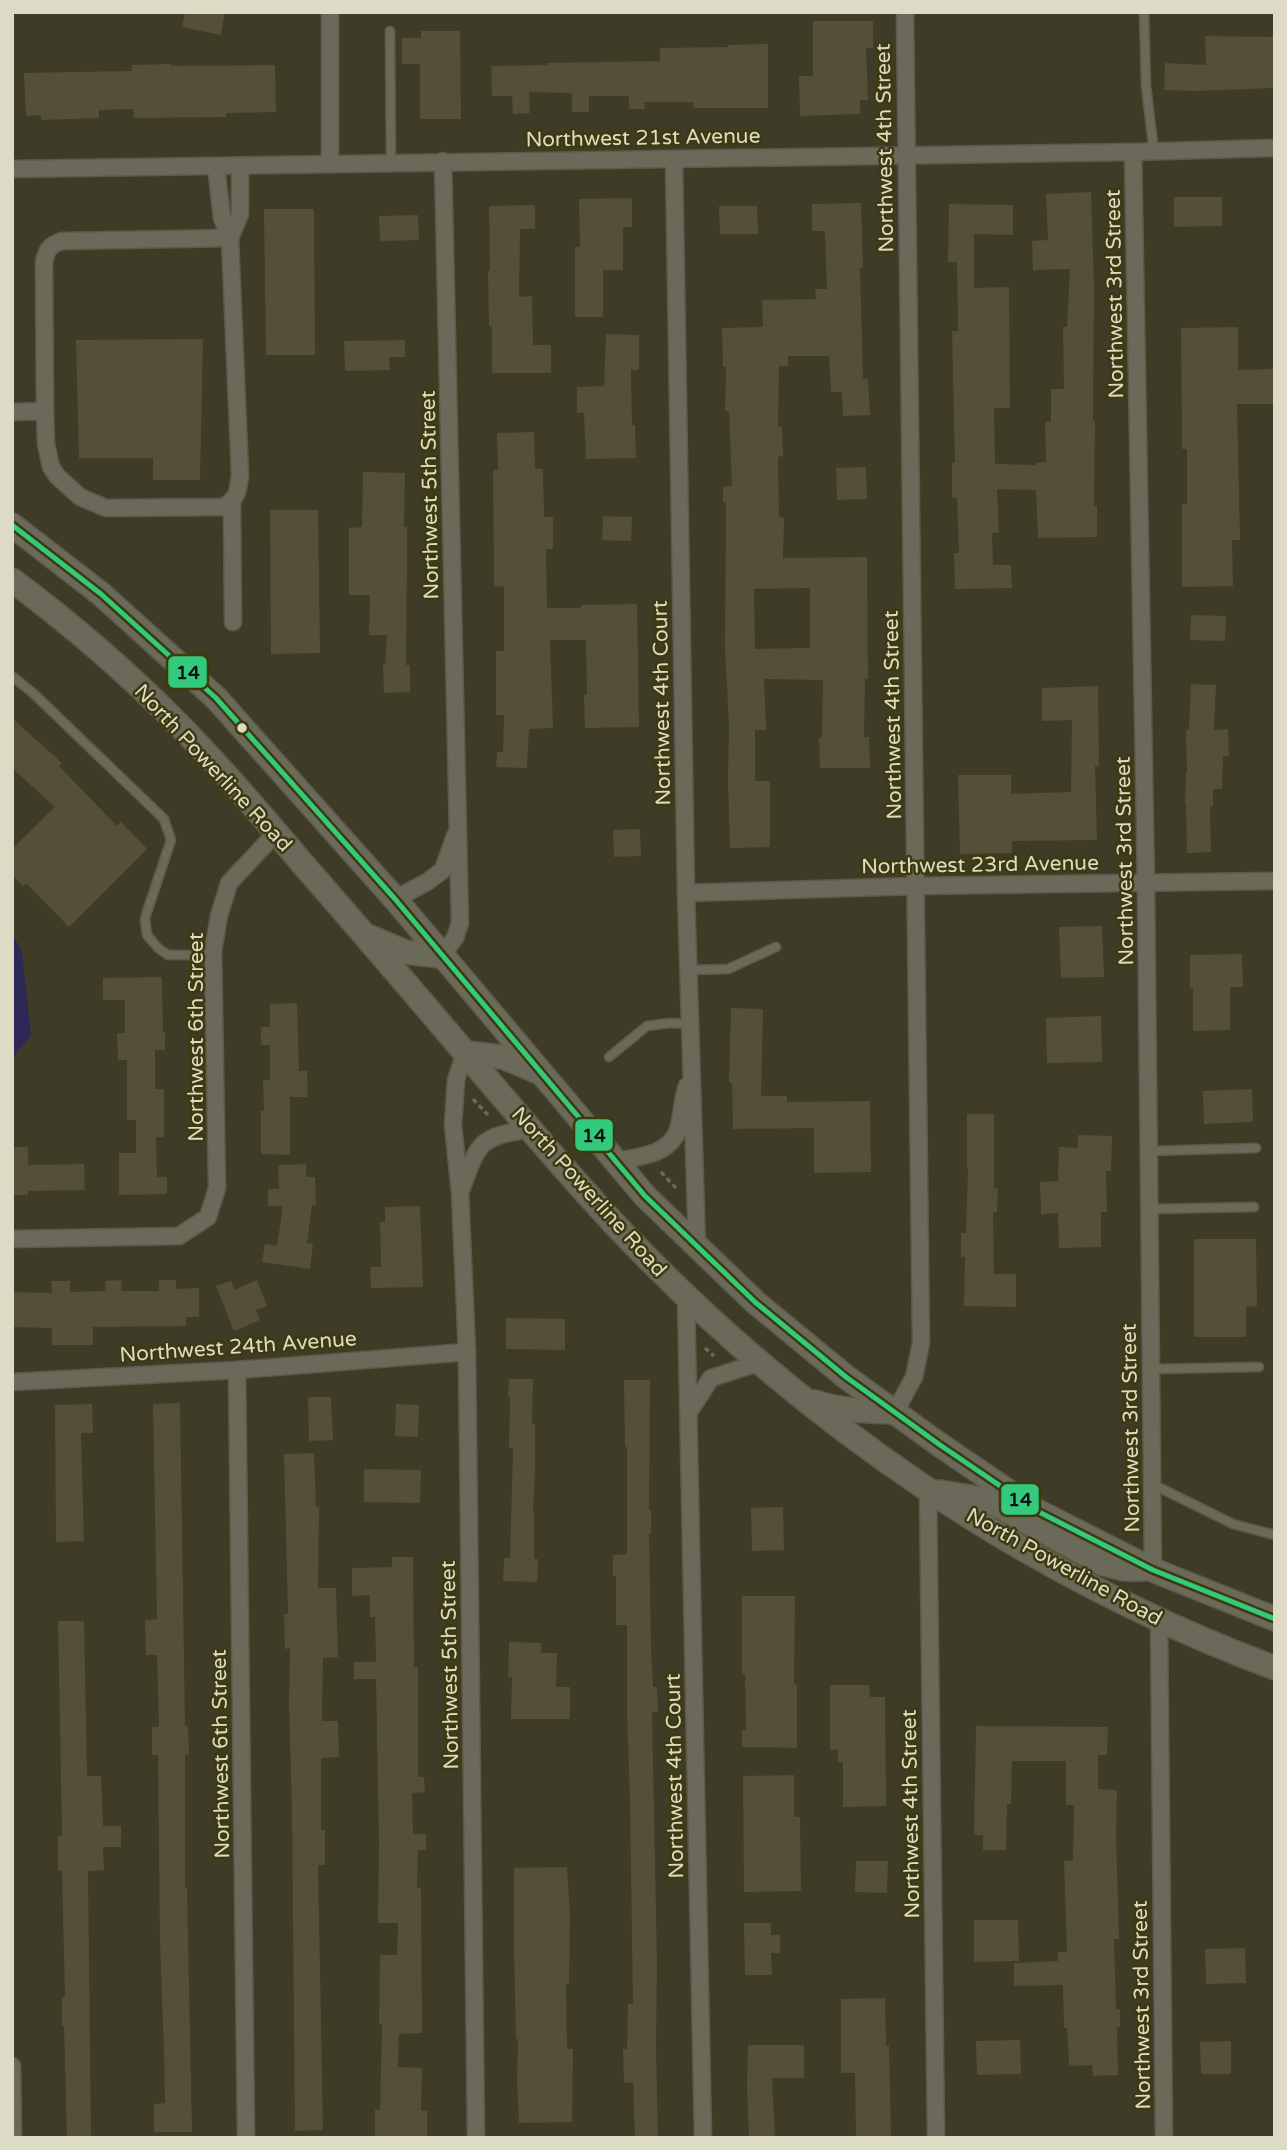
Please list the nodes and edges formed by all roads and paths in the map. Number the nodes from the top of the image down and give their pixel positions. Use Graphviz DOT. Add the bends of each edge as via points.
graph roads {
  1 [pos="330,12"];
  2 [pos="905,12"];
  3 [pos="1144,12"];
  4 [pos="390,31"];
  5 [pos="1275,148"];
  6 [pos="1133,152"];
  7 [pos="1154,152"];
  8 [pos="906,156"];
  9 [pos="674,159"];
  10 [pos="443,161"];
  11 [pos="391,163"];
  12 [pos="330,164"];
  13 [pos="216,166"];
  14 [pos="240,166"];
  15 [pos="12,169"];
  16 [pos="230,239"];
  17 [pos="45,411"];
  18 [pos="12,412"];
  19 [pos="232,502"];
  20 [pos="12,525"];
  21 [pos="12,580"];
  22 [pos="233,622"];
  23 [pos="12,676"];
  24 [pos="458,827"];
  25 [pos="276,832"];
  26 [pos="1275,881"];
  27 [pos="1146,884"];
  28 [pos="916,886"];
  29 [pos="686,893"];
  30 [pos="395,899"];
  31 [pos="364,934"];
  32 [pos="776,947"];
  33 [pos="214,955"];
  34 [pos="441,956"];
  35 [pos="689,970"];
  36 [pos="690,1024"];
  37 [pos="465,1053"];
  38 [pos="609,1057"];
  39 [pos="542,1074"];
  40 [pos="692,1074"];
  41 [pos="472,1097"];
  42 [pos="488,1115"];
  43 [pos="530,1129"];
  44 [pos="1256,1148"];
  45 [pos="1149,1151"];
  46 [pos="616,1161"];
  47 [pos="662,1172"];
  48 [pos="460,1192"];
  49 [pos="683,1195"];
  50 [pos="1254,1207"];
  51 [pos="1150,1209"];
  52 [pos="12,1239"];
  53 [pos="697,1245"];
  54 [pos="686,1296"];
  55 [pos="467,1352"];
  56 [pos="761,1362"];
  57 [pos="1259,1367"];
  58 [pos="1151,1369"];
  59 [pos="237,1370"];
  60 [pos="12,1382"];
  61 [pos="802,1398"];
  62 [pos="689,1412"];
  63 [pos="895,1412"];
  64 [pos="1152,1484"];
  65 [pos="928,1490"];
  66 [pos="1275,1535"];
  67 [pos="1153,1570"];
  68 [pos="1275,1619"];
  69 [pos="1159,1620"];
  70 [pos="1273,1666"];
  71 [pos="12,2066"];
  72 [pos="13,2138"];
  73 [pos="247,2138"];
  74 [pos="476,2138"];
  75 [pos="703,2138"];
  76 [pos="936,2138"];
  77 [pos="1164,2138"];
  1 -- 12 [label="street"];
  2 -- 8 [label="street, Northwest 4th Street"];
  3 -- 7 [label="lane"];
  4 -- 11 [label="lane"];
  5 -- 7 [label="street, Northwest 21st Avenue"];
  6 -- 7 [label="street, Northwest 21st Avenue"];
  6 -- 8 [label="street, Northwest 21st Avenue"];
  6 -- 27 [label="street, Northwest 3rd Street"];
  8 -- 9 [label="street, Northwest 21st Avenue"];
  8 -- 28 [label="street, Northwest 4th Street"];
  9 -- 10 [label="street, Northwest 21st Avenue"];
  9 -- 29 [label="street, Northwest 4th Court"];
  10 -- 11 [label="street, Northwest 21st Avenue"];
  10 -- 24 [label="street, Northwest 5th Street"];
  11 -- 12 [label="street, Northwest 21st Avenue"];
  12 -- 14 [label="street, Northwest 21st Avenue"];
  13 -- 14 [label="street, Northwest 21st Avenue"];
  13 -- 15 [label="street, Northwest 21st Avenue"];
  13 -- 16 [label="street" via="222,218"];
  14 -- 16 [label="street" via="240,214"];
  16 -- 17 [label="street" via="53,243 44,262"];
  16 -- 19 [label="street" via="240,475"];
  17 -- 18 [label="street"];
  17 -- 19 [label="street" via="51,467 68,487 94,504 106,508 223,507"];
  19 -- 22 [label="street"];
  20 -- 30 [label="main road, North Powerline Road" via="101,594 216,698"];
  21 -- 25 [label="main road, North Powerline Road" via="79,632 179,725"];
  23 -- 33 [label="lane" via="164,819 171,841 147,912 147,935 168,955"];
  24 -- 30 [label="street, Northwest 5th Street" via="443,870"];
  24 -- 34 [label="street, Northwest 5th Street" via="460,922"];
  25 -- 31 [label="main road, North Powerline Road"];
  25 -- 33 [label="street, Northwest 6th Street" via="229,883"];
  26 -- 27 [label="street, Northwest 23rd Avenue"];
  27 -- 28 [label="street, Northwest 23rd Avenue"];
  27 -- 45 [label="street, Northwest 3rd Street"];
  28 -- 29 [label="street, Northwest 23rd Avenue"];
  28 -- 63 [label="street, Northwest 4th Street" via="921,1343 914,1377"];
  29 -- 35 [label="street, Northwest 4th Court"];
  30 -- 34 [label="main road, North Powerline Road"];
  31 -- 34 [label="main road" via="405,952"];
  31 -- 37 [label="main road, North Powerline Road"];
  32 -- 35 [label="lane" via="728,969"];
  33 -- 52 [label="street, Northwest 6th Street" via="217,1188 208,1217 178,1236"];
  34 -- 39 [label="main road, North Powerline Road"];
  35 -- 36 [label="street, Northwest 4th Court"];
  36 -- 38 [label="lane" via="647,1026"];
  36 -- 40 [label="street, Northwest 4th Court"];
  37 -- 39 [label="main road" via="503,1057"];
  37 -- 43 [label="main road, North Powerline Road"];
  37 -- 48 [label="street, Northwest 5th Street" via="456,1080 453,1125"];
  39 -- 46 [label="main road, North Powerline Road"];
  40 -- 46 [label="street" via="677,1131 667,1146"];
  40 -- 53 [label="street, Northwest 4th Court"];
  41 -- 42 [label="path"];
  43 -- 48 [label="street, Northwest 5th Street" via="491,1138 475,1152"];
  43 -- 54 [label="main road, North Powerline Road"];
  44 -- 45 [label="lane"];
  45 -- 51 [label="street, Northwest 3rd Street"];
  46 -- 53 [label="main road, North Powerline Road"];
  47 -- 49 [label="path"];
  48 -- 55 [label="street, Northwest 5th Street"];
  50 -- 51 [label="lane"];
  51 -- 58 [label="street, Northwest 3rd Street"];
  53 -- 63 [label="main road, North Powerline Road" via="755,1302"];
  54 -- 56 [label="main road, North Powerline Road"];
  54 -- 62 [label="street, Northwest 4th Court"];
  55 -- 59 [label="street, Northwest 24th Avenue"];
  55 -- 74 [label="street, Northwest 5th Street"];
  56 -- 61 [label="main road, North Powerline Road"];
  56 -- 62 [label="street" via="711,1378"];
  57 -- 58 [label="lane"];
  58 -- 64 [label="street, Northwest 3rd Street"];
  59 -- 60 [label="street, Northwest 24th Avenue"];
  59 -- 73 [label="street, Northwest 6th Street"];
  61 -- 63 [label="main road" via="833,1408"];
  61 -- 65 [label="main road, North Powerline Road"];
  62 -- 75 [label="street, Northwest 4th Court"];
  63 -- 67 [label="main road, North Powerline Road" via="1037,1511"];
  64 -- 66 [label="lane" via="1233,1524"];
  64 -- 67 [label="street, Northwest 3rd Street"];
  65 -- 67 [label="main road" via="995,1504 1101,1563"];
  65 -- 69 [label="main road, North Powerline Road" via="1052,1564"];
  65 -- 76 [label="street, Northwest 4th Street"];
  67 -- 68 [label="main road, North Powerline Road"];
  69 -- 70 [label="main road, North Powerline Road"];
  69 -- 77 [label="street, Northwest 3rd Street"];
  71 -- 72 [label="street"];
}
